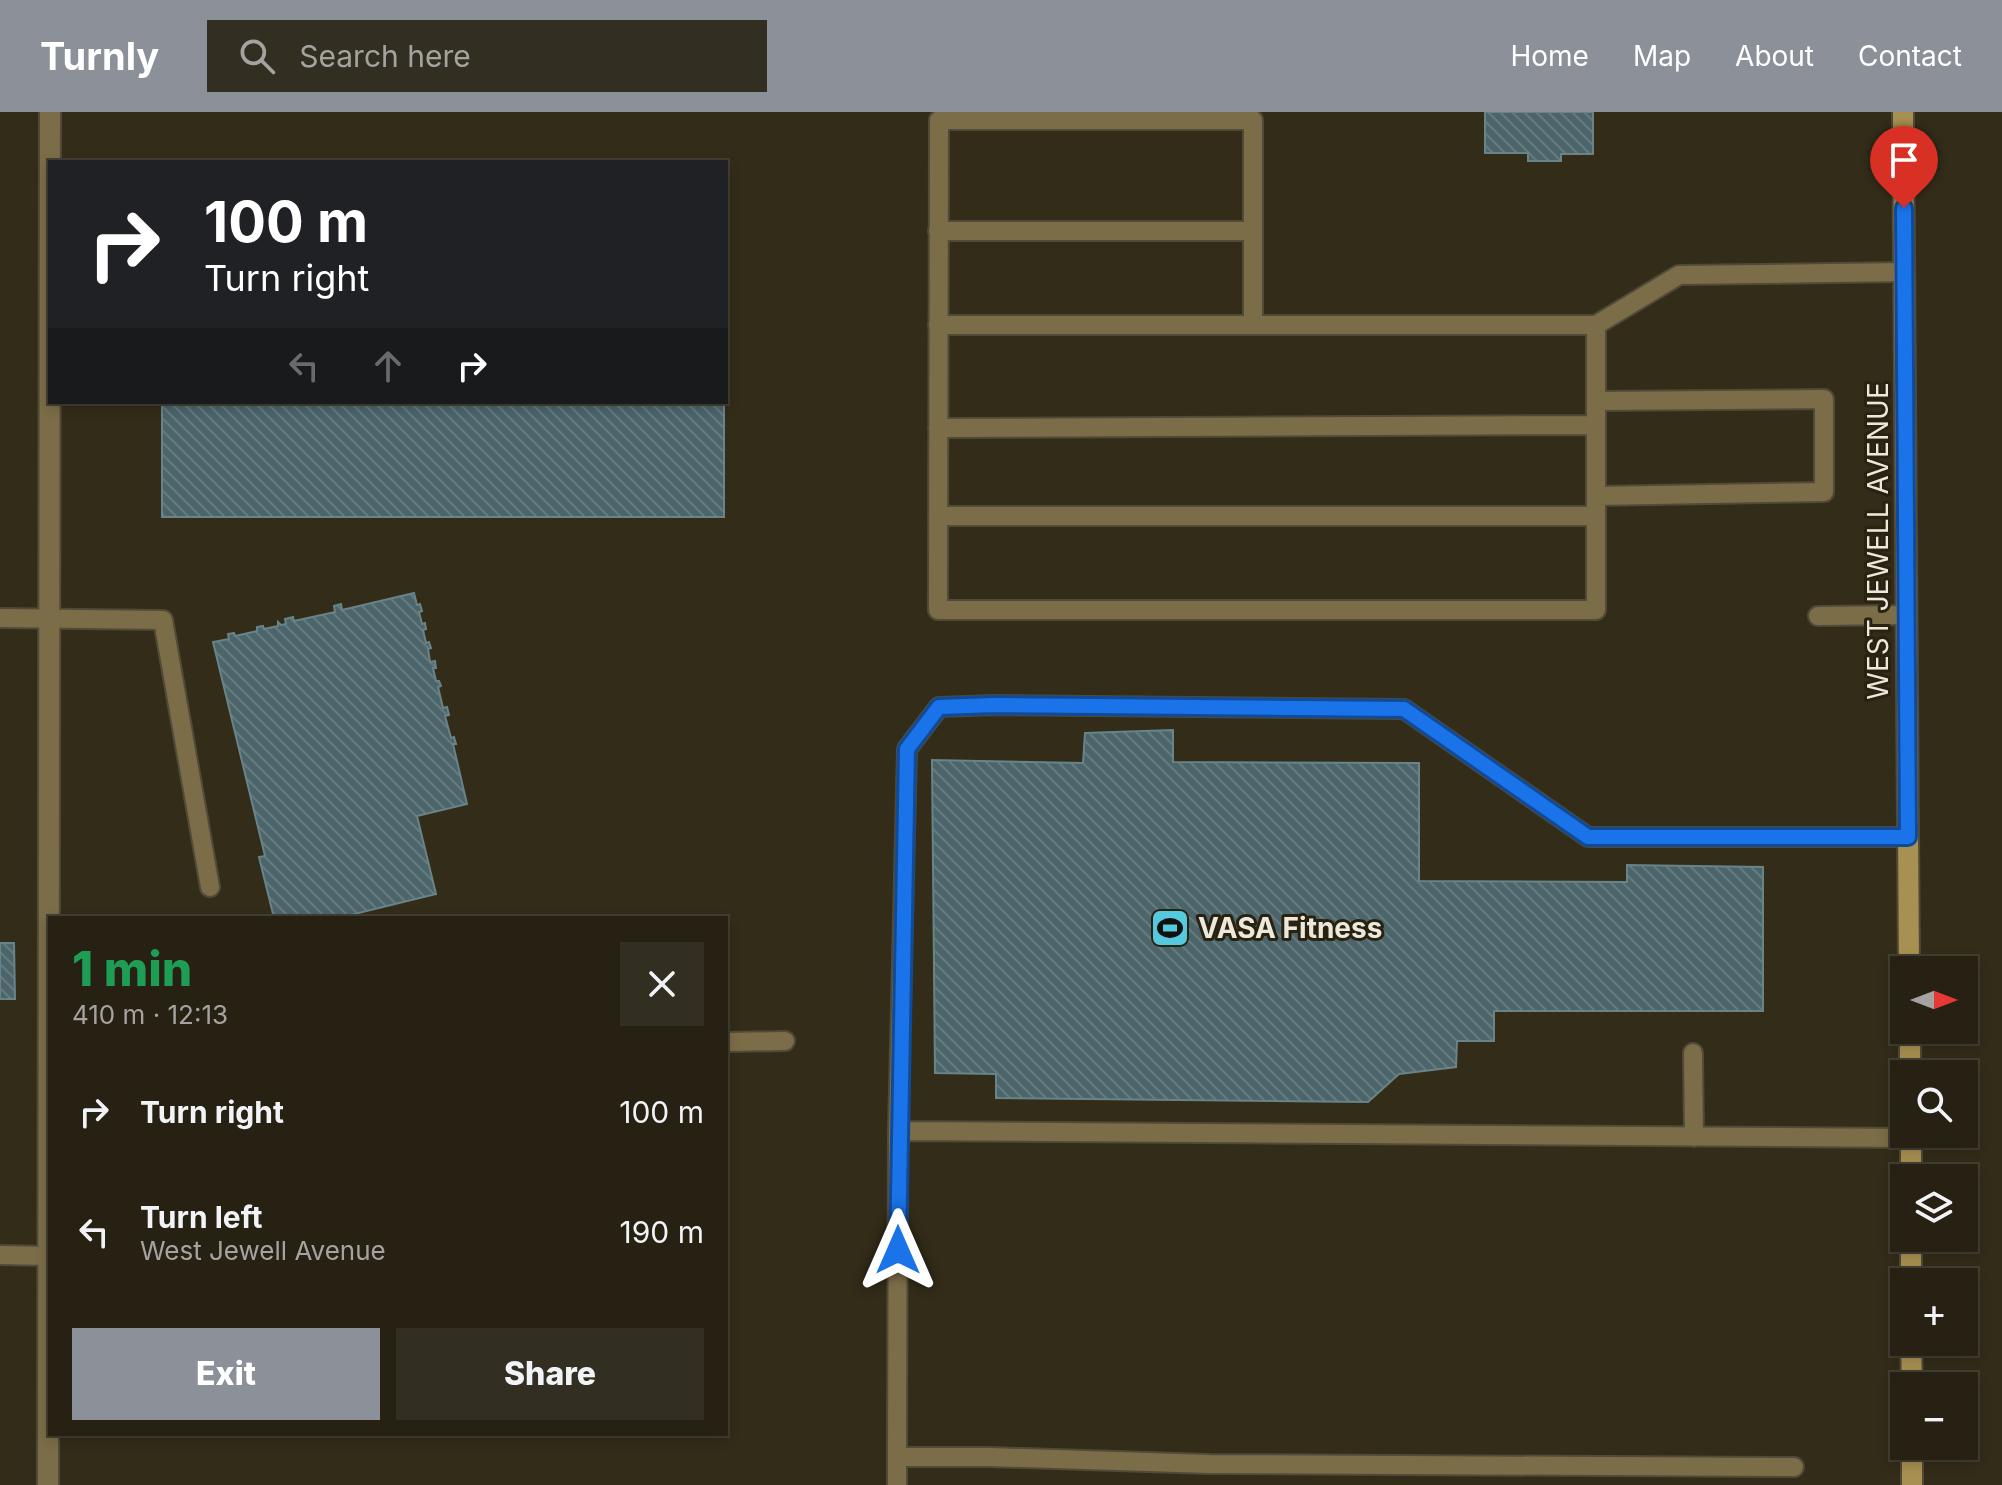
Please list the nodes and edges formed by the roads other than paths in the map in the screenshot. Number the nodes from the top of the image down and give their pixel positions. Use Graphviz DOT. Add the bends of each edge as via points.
graph roads {
  1 [pos="50,112"];
  2 [pos="1903,112"];
  3 [pos="50,160"];
  4 [pos="938,231"];
  5 [pos="1253,231"];
  6 [pos="1904,272"];
  7 [pos="938,325"];
  8 [pos="1253,325"];
  9 [pos="1596,325"];
  10 [pos="1596,401"];
  11 [pos="49,404"];
  12 [pos="1596,425"];
  13 [pos="938,428"];
  14 [pos="1596,496"];
  15 [pos="938,516"];
  16 [pos="1596,516"];
  17 [pos="1907,615"];
  18 [pos="1818,616"];
  19 [pos="0,618"];
  20 [pos="49,618"];
  21 [pos="1908,837"];
  22 [pos="210,887"];
  23 [pos="49,916"];
  24 [pos="1909,956"];
  25 [pos="785,1041"];
  26 [pos="728,1042"];
  27 [pos="1693,1053"];
  28 [pos="898,1131"];
  29 [pos="1890,1136"];
  30 [pos="1694,1137"];
  31 [pos="0,1255"];
  32 [pos="48,1256"];
  33 [pos="48,1436"];
  34 [pos="897,1457"];
  35 [pos="1912,1460"];
  36 [pos="1301,1465"];
  37 [pos="1794,1467"];
  38 [pos="48,1485"];
  39 [pos="897,1485"];
  40 [pos="1301,1485"];
  41 [pos="1912,1485"];
  1 -- 3 [label="street"];
  2 -- 6 [label="main road, WEST JEWELL AVENUE"];
  4 -- 5 [label="lane"];
  4 -- 5 [label="lane" via="939,120 1253,120"];
  4 -- 7 [label="lane"];
  5 -- 8 [label="lane"];
  6 -- 9 [label="lane" via="1679,275"];
  6 -- 17 [label="main road, WEST JEWELL AVENUE"];
  7 -- 8 [label="lane"];
  7 -- 13 [label="lane"];
  8 -- 9 [label="lane"];
  9 -- 10 [label="lane"];
  10 -- 12 [label="lane"];
  10 -- 14 [label="lane" via="1824,399 1824,492"];
  11 -- 20 [label="street"];
  12 -- 13 [label="lane"];
  12 -- 14 [label="lane"];
  13 -- 15 [label="lane"];
  14 -- 16 [label="lane"];
  15 -- 16 [label="lane"];
  15 -- 16 [label="lane" via="938,610 1596,610"];
  17 -- 18 [label="lane"];
  17 -- 21 [label="main road, WEST JEWELL AVENUE"];
  19 -- 20 [label="lane"];
  20 -- 22 [label="lane" via="163,620"];
  20 -- 23 [label="street"];
  21 -- 24 [label="main road, WEST JEWELL AVENUE"];
  21 -- 28 [label="lane" via="1588,837 1404,709 939,707 907,749"];
  25 -- 26 [label="lane"];
  27 -- 30 [label="lane"];
  28 -- 30 [label="lane"];
  28 -- 34 [label="lane"];
  29 -- 30 [label="lane"];
  31 -- 32 [label="lane"];
  33 -- 38 [label="street"];
  34 -- 36 [label="lane"];
  34 -- 39 [label="lane"];
  35 -- 41 [label="main road"];
  36 -- 37 [label="lane"];
  36 -- 40 [label="lane"];
}
